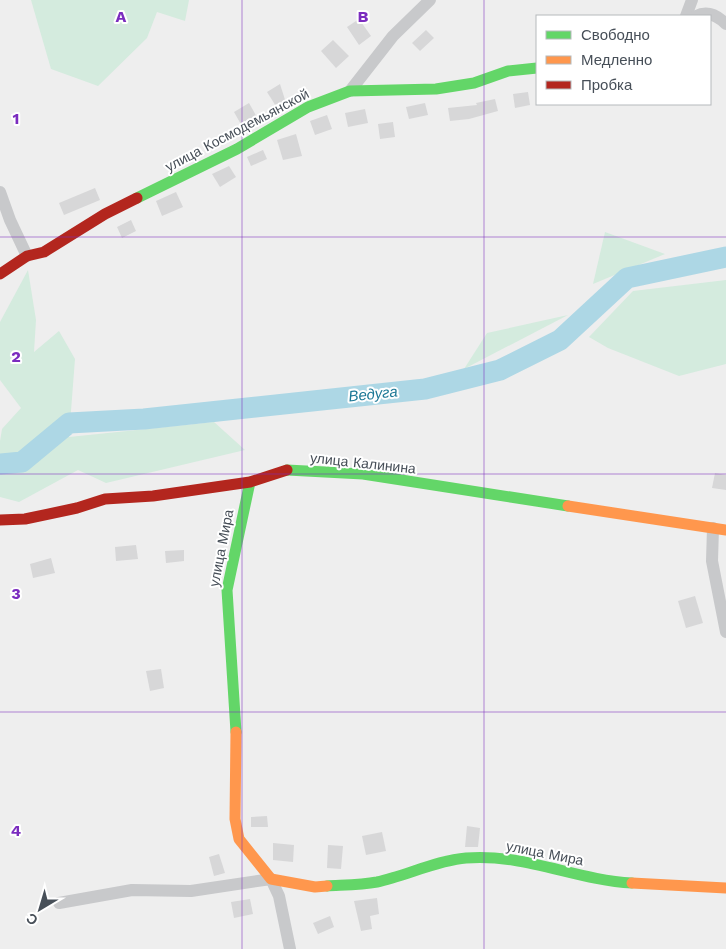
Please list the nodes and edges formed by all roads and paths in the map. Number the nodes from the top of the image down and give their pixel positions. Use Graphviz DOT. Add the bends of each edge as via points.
graph roads {
  1 [pos="430,0"];
  2 [pos="692,0"];
  3 [pos="686,15"];
  4 [pos="698,15"];
  5 [pos="726,24"];
  6 [pos="536,68"];
  7 [pos="350,91"];
  8 [pos="0,192"];
  9 [pos="28,256"];
  10 [pos="0,274"];
  11 [pos="250,482"];
  12 [pos="0,520"];
  13 [pos="720,529"];
  14 [pos="726,632"];
  15 [pos="271,879"];
  16 [pos="726,888"];
  17 [pos="59,903"];
  18 [pos="290,949"];
  1 -- 7 [label="street" via="393,36"];
  2 -- 3 [label="street"];
  4 -- 5 [label="street" via="718,16"];
  6 -- 7 [label="street, улица Космодемьянской" via="508,71 474,83 436,89"];
  7 -- 9 [label="street, улица Космодемьянской" via="308,107 237,149 105,214 44,252"];
  8 -- 9 [label="street"];
  9 -- 10 [label="street, улица Космодемьянской"];
  11 -- 12 [label="street, улица Калинина" via="153,496 105,499 25,519"];
  11 -- 13 [label="street, улица Калинина" via="283,470 363,474"];
  11 -- 15 [label="street, улица Мира" via="227,590 236,734 235,818 239,839"];
  13 -- 14 [label="street" via="712,561"];
  15 -- 16 [label="street, улица Мира" via="316,887 376,882 465,858 536,864 607,882"];
  15 -- 17 [label="street, улица Мира" via="190,891 132,890"];
  15 -- 18 [label="street, улица Мира" via="279,896"];
}
